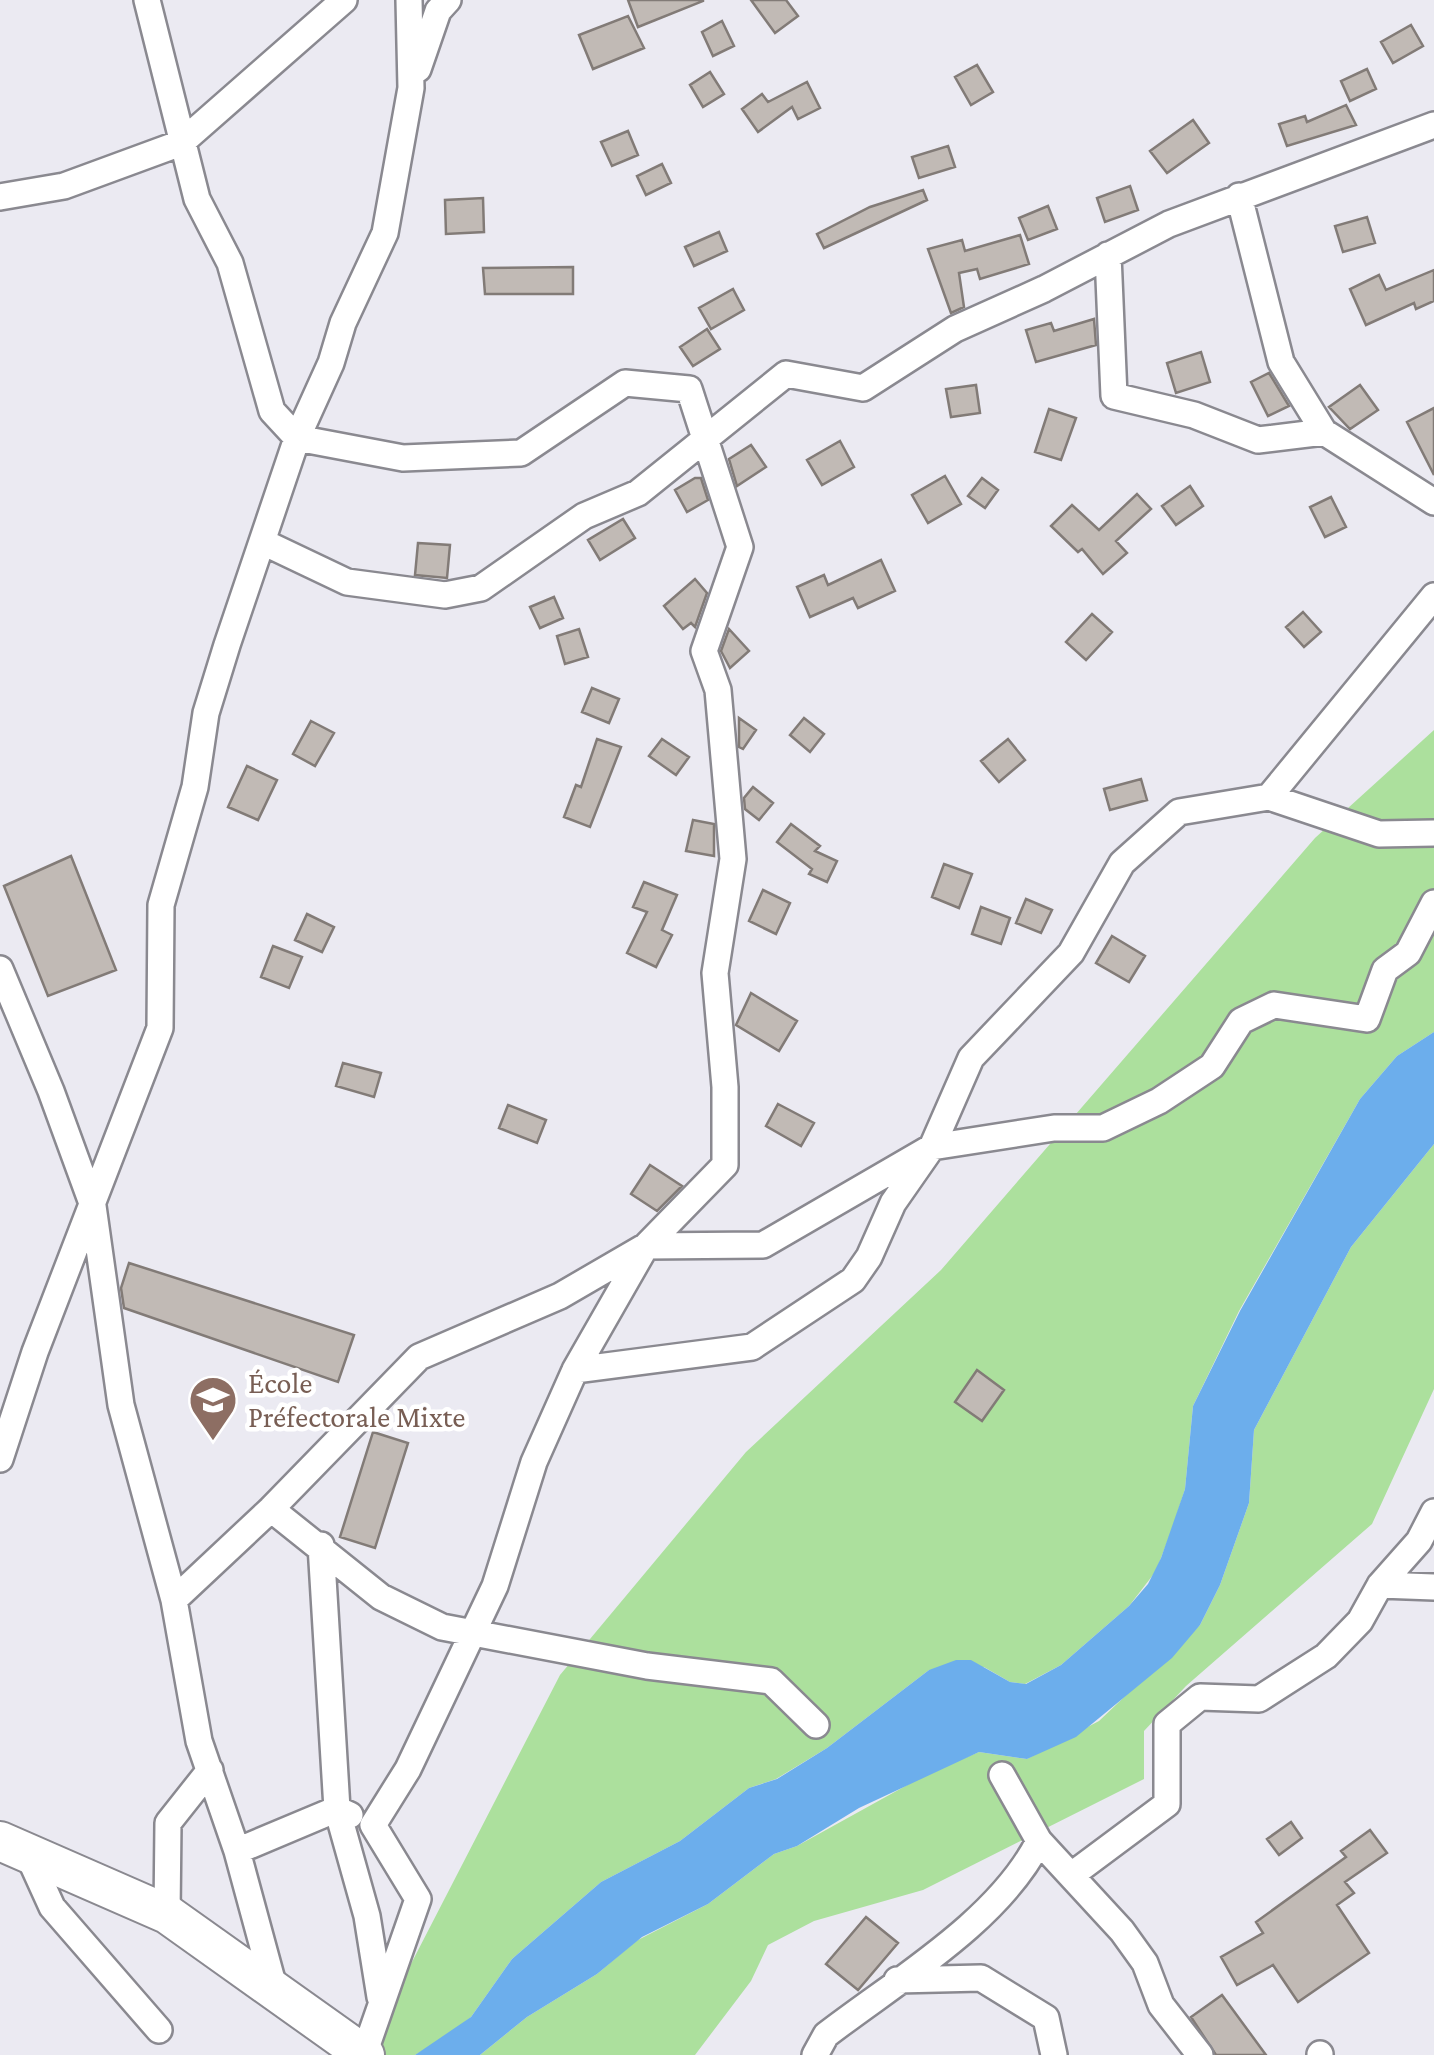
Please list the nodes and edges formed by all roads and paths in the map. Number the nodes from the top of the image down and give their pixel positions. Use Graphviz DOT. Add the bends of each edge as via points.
graph roads {
  1 [pos="147,0"];
  2 [pos="344,0"];
  3 [pos="404,4"];
  4 [pos="439,11"];
  5 [pos="411,88"];
  6 [pos="1434,126"];
  7 [pos="181,143"];
  8 [pos="1239,196"];
  9 [pos="0,197"];
  10 [pos="1108,255"];
  11 [pos="1324,432"];
  12 [pos="298,438"];
  13 [pos="706,442"];
  14 [pos="1434,502"];
  15 [pos="265,543"];
  16 [pos="1434,596"];
  17 [pos="1268,796"];
  18 [pos="1434,833"];
  19 [pos="1434,903"];
  20 [pos="0,969"];
  21 [pos="932,1147"];
  22 [pos="93,1206"];
  23 [pos="646,1246"];
  24 [pos="575,1370"];
  25 [pos="0,1459"];
  26 [pos="271,1509"];
  27 [pos="1434,1512"];
  28 [pos="321,1545"];
  29 [pos="1380,1585"];
  30 [pos="1434,1587"];
  31 [pos="174,1600"];
  32 [pos="474,1631"];
  33 [pos="816,1725"];
  34 [pos="210,1770"];
  35 [pos="1002,1775"];
  36 [pos="337,1809"];
  37 [pos="373,1825"];
  38 [pos="1039,1841"];
  39 [pos="13,1847"];
  40 [pos="237,1851"];
  41 [pos="1074,1874"];
  42 [pos="167,1914"];
  43 [pos="897,1980"];
  44 [pos="275,1991"];
  45 [pos="380,2002"];
  46 [pos="159,2030"];
  47 [pos="365,2055"];
  48 [pos="815,2055"];
  49 [pos="1054,2055"];
  50 [pos="1200,2055"];
  1 -- 7 [label="street"];
  2 -- 7 [label="street"];
  3 -- 4 [label="street"];
  3 -- 5 [label="street"];
  4 -- 5 [label="street"];
  5 -- 12 [label="street" via="385,233"];
  6 -- 8 [label="street"];
  7 -- 9 [label="street" via="64,186"];
  7 -- 12 [label="street" via="197,199 230,263 272,411"];
  8 -- 10 [label="street"];
  8 -- 11 [label="street" via="1281,362"];
  10 -- 11 [label="street" via="1114,396 1194,415 1258,440"];
  10 -- 13 [label="street" via="955,329 863,388 786,374"];
  11 -- 14 [label="street"];
  12 -- 13 [label="street" via="403,458 521,453 624,383 689,389"];
  12 -- 15 [label="street"];
  13 -- 15 [label="street" via="638,493 584,516 481,588 445,595 347,582"];
  13 -- 23 [label="street" via="740,547 704,651 718,690 733,859 716,972 725,1165"];
  15 -- 22 [label="street" via="206,713 195,787 161,905 160,1028"];
  16 -- 17 [label="street"];
  17 -- 18 [label="street" via="1380,834"];
  17 -- 21 [label="street" via="1179,812 1122,864 1071,953 971,1058"];
  19 -- 21 [label="street" via="1408,953 1384,970 1367,1018 1274,1005 1240,1021 1212,1066 1103,1128 1054,1128"];
  20 -- 22 [label="street"];
  21 -- 23 [label="street" via="763,1244"];
  21 -- 24 [label="street" via="853,1280 830,1299 752,1347"];
  22 -- 25 [label="street"];
  22 -- 31 [label="street" via="121,1405"];
  23 -- 24 [label="street"];
  23 -- 26 [label="street" via="560,1296 419,1357"];
  24 -- 32 [label="street" via="534,1462"];
  26 -- 28 [label="street"];
  26 -- 31 [label="street"];
  27 -- 29 [label="street" via="1419,1541"];
  28 -- 32 [label="street" via="381,1597 442,1627"];
  28 -- 36 [label="street"];
  29 -- 30 [label="street"];
  29 -- 41 [label="street" via="1360,1621 1326,1656 1259,1699 1200,1698 1167,1724 1167,1804"];
  31 -- 34 [label="street"];
  32 -- 33 [label="street" via="647,1666 772,1681"];
  32 -- 37 [label="street" via="408,1769"];
  34 -- 40 [label="street"];
  34 -- 42 [label="street" via="168,1822"];
  35 -- 38 [label="street"];
  36 -- 37 [label="street"];
  36 -- 40 [label="street"];
  36 -- 45 [label="street" via="367,1916"];
  37 -- 45 [label="street" via="418,1899"];
  38 -- 41 [label="street"];
  38 -- 43 [label="street" via="1023,1873"];
  39 -- 42 [label="main road"];
  39 -- 46 [label="street" via="52,1907"];
  40 -- 44 [label="street"];
  41 -- 50 [label="street" via="1145,1963 1160,2005"];
  42 -- 44 [label="main road"];
  43 -- 48 [label="street" via="826,2034"];
  43 -- 49 [label="street" via="981,1978 1046,2018"];
  44 -- 47 [label="main road"];
  45 -- 47 [label="street"];
}
